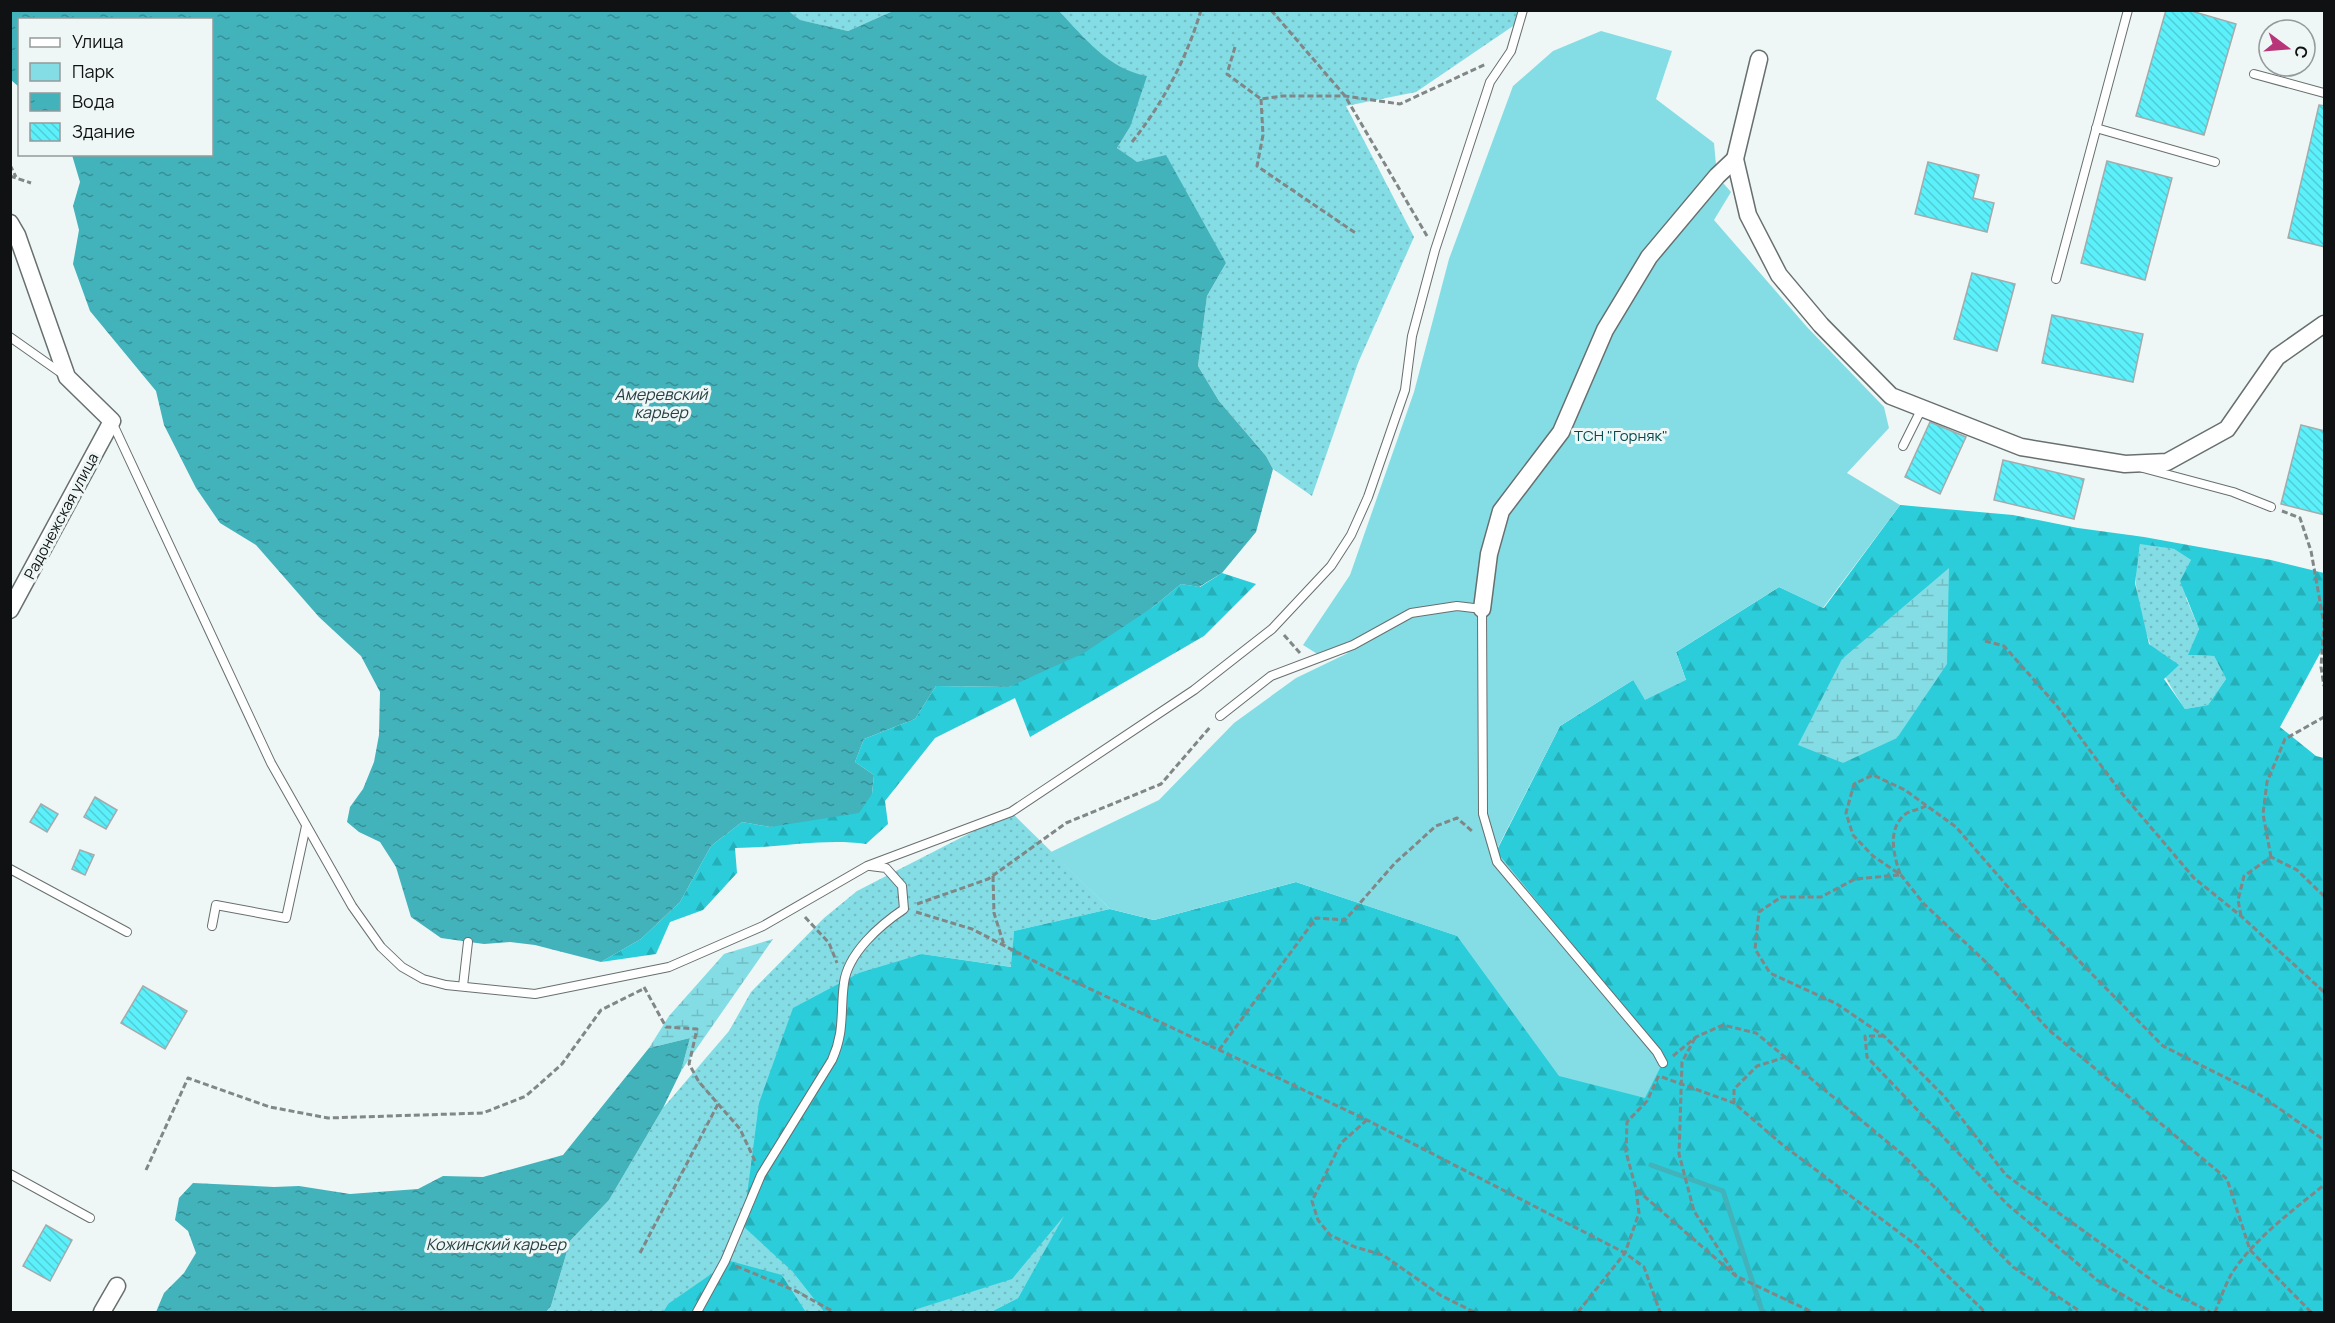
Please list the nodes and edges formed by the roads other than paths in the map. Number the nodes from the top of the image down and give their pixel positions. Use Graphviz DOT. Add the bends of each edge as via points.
graph roads {
  1 [pos="1523,10"];
  2 [pos="2128,10"];
  3 [pos="1760,59"];
  4 [pos="2254,74"];
  5 [pos="2325,93"];
  6 [pos="2096,128"];
  7 [pos="1735,159"];
  8 [pos="2215,162"];
  9 [pos="10,223"];
  10 [pos="2056,279"];
  11 [pos="2325,324"];
  12 [pos="10,337"];
  13 [pos="67,377"];
  14 [pos="1922,408"];
  15 [pos="112,421"];
  16 [pos="1902,446"];
  17 [pos="2125,464"];
  18 [pos="2271,507"];
  19 [pos="1482,609"];
  20 [pos="10,610"];
  21 [pos="1220,717"];
  22 [pos="306,826"];
  23 [pos="867,866"];
  24 [pos="10,869"];
  25 [pos="212,926"];
  26 [pos="127,932"];
  27 [pos="468,942"];
  28 [pos="463,986"];
  29 [pos="1663,1064"];
  30 [pos="10,1174"];
  31 [pos="90,1218"];
  32 [pos="117,1286"];
  33 [pos="102,1312"];
  34 [pos="697,1312"];
  1 -- 23 [label="lane" via="1512,51 1490,82 1435,250 1412,336 1405,390 1368,497 1331,566 1272,629 1194,690 1011,812"];
  2 -- 6 [label="lane"];
  3 -- 7 [label="street"];
  4 -- 5 [label="lane"];
  6 -- 8 [label="lane"];
  6 -- 10 [label="lane"];
  7 -- 14 [label="street" via="1748,215 1779,275 1821,325 1891,396"];
  7 -- 19 [label="street" via="1649,257 1605,330 1561,432 1501,511 1489,554"];
  9 -- 13 [label="street"];
  11 -- 17 [label="street" via="2277,357 2227,429 2167,462"];
  12 -- 13 [label="lane"];
  13 -- 15 [label="street"];
  14 -- 16 [label="lane"];
  14 -- 17 [label="street" via="2021,447"];
  15 -- 20 [label="street, Радонежская улица"];
  15 -- 22 [label="lane" via="271,763"];
  17 -- 18 [label="lane" via="2233,492"];
  19 -- 21 [label="lane" via="1457,606 1411,613 1353,645 1271,676"];
  19 -- 29 [label="lane" via="1483,814 1497,862 1658,1052"];
  22 -- 25 [label="lane" via="286,918 216,905"];
  22 -- 28 [label="lane" via="352,906 381,947 402,967 423,979"];
  23 -- 28 [label="lane" via="763,926 669,967 535,994"];
  23 -- 34 [label="lane" via="886,868 902,886 904,909 855,955 844,981 840,1041 832,1060 761,1175 725,1262"];
  24 -- 26 [label="lane"];
  27 -- 28 [label="lane"];
  30 -- 31 [label="lane"];
  32 -- 33 [label="street"];
}
